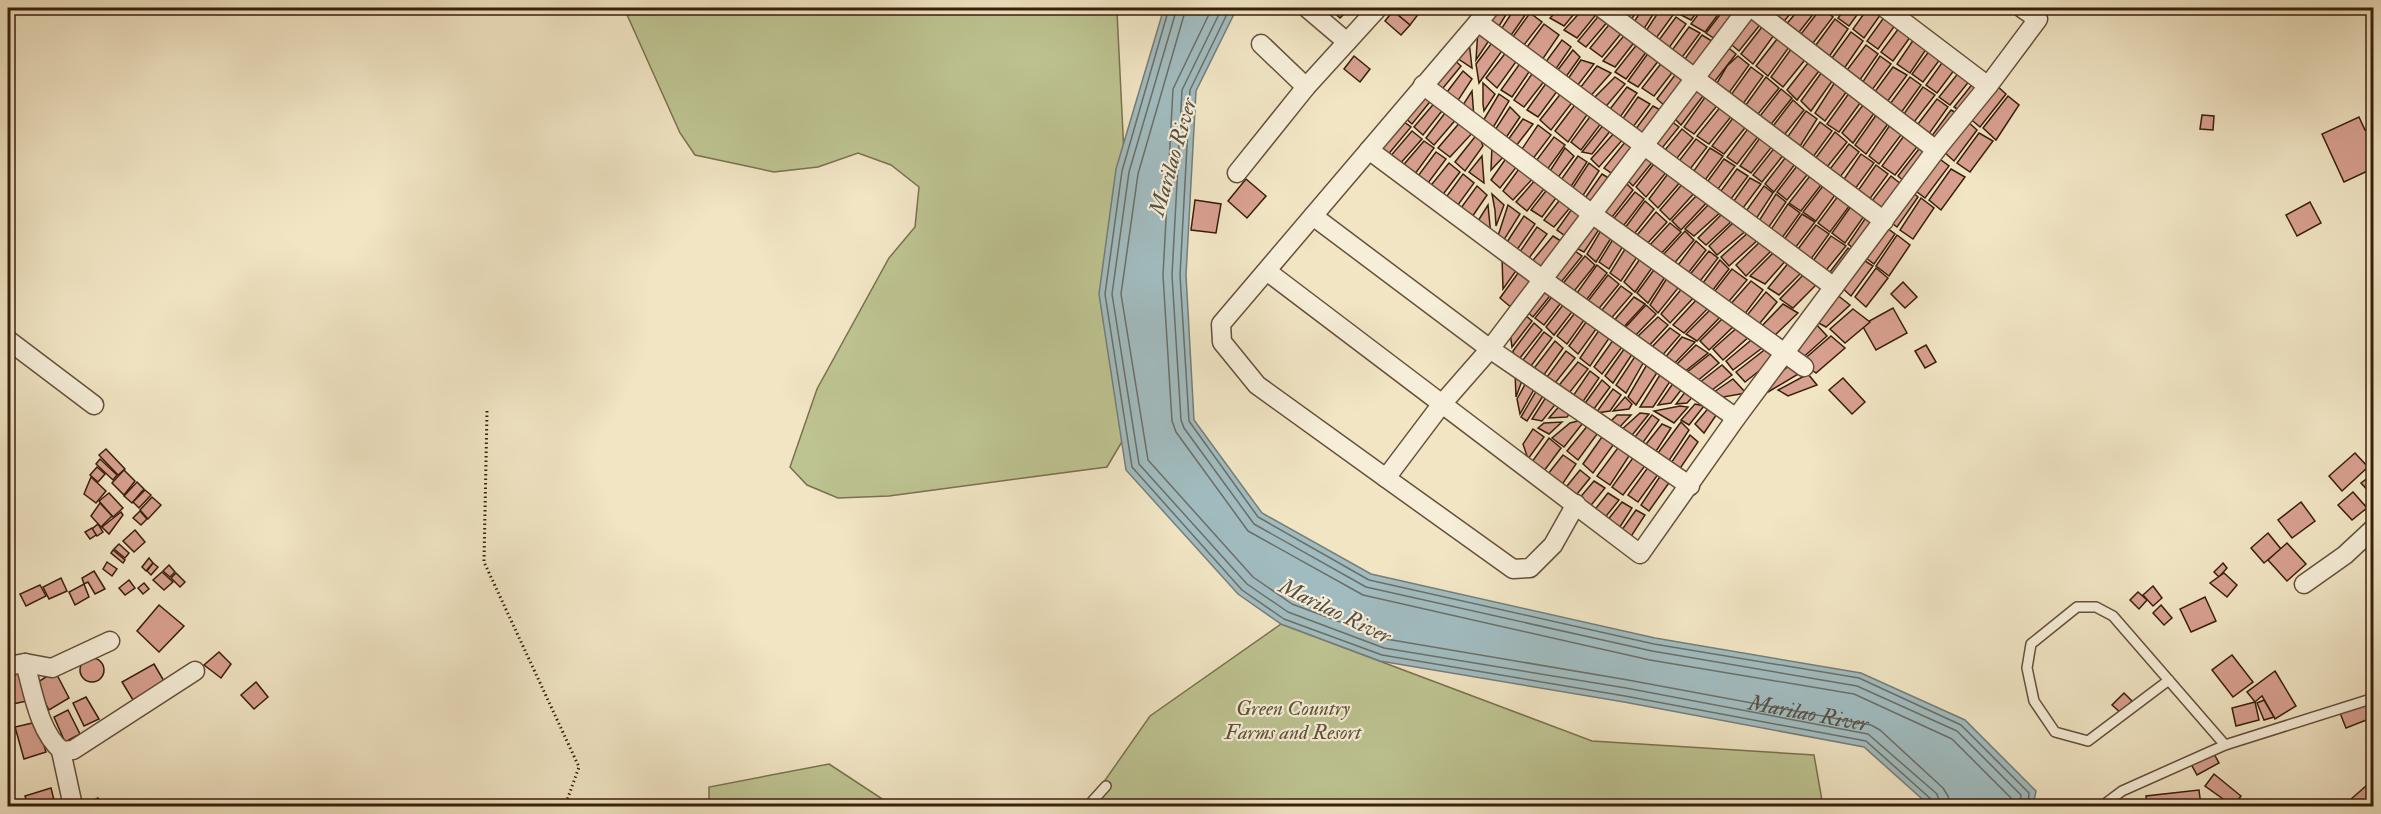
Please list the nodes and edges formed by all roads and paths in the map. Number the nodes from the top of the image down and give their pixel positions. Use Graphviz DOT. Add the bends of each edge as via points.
graph roads {
  1 [pos="1307,8"];
  2 [pos="1378,8"];
  3 [pos="1490,8"];
  4 [pos="1602,8"];
  5 [pos="1750,8"];
  6 [pos="1885,8"];
  7 [pos="2022,8"];
  8 [pos="1478,22"];
  9 [pos="1347,42"];
  10 [pos="1261,44"];
  11 [pos="1694,78"];
  12 [pos="1423,86"];
  13 [pos="1989,86"];
  14 [pos="1306,87"];
  15 [pos="1643,146"];
  16 [pos="1369,150"];
  17 [pos="1936,150"];
  18 [pos="1237,174"];
  19 [pos="1592,214"];
  20 [pos="1313,216"];
  21 [pos="1884,221"];
  22 [pos="1268,272"];
  23 [pos="1542,279"];
  24 [pos="1834,287"];
  25 [pos="8,340"];
  26 [pos="1490,349"];
  27 [pos="1785,353"];
  28 [pos="1804,367"];
  29 [pos="94,405"];
  30 [pos="1442,405"];
  31 [pos="487,411"];
  32 [pos="1736,418"];
  33 [pos="1386,478"];
  34 [pos="1690,486"];
  35 [pos="1576,504"];
  36 [pos="2373,528"];
  37 [pos="2304,584"];
  38 [pos="110,641"];
  39 [pos="16,665"];
  40 [pos="195,671"];
  41 [pos="2169,680"];
  42 [pos="2373,698"];
  43 [pos="2225,745"];
  44 [pos="61,751"];
  45 [pos="1106,786"];
  46 [pos="73,807"];
  47 [pos="565,807"];
  48 [pos="1088,807"];
  49 [pos="2102,807"];
  1 -- 9 [label="street"];
  2 -- 9 [label="street"];
  3 -- 8 [label="street"];
  4 -- 11 [label="street"];
  5 -- 11 [label="street"];
  5 -- 17 [label="street"];
  6 -- 13 [label="street"];
  7 -- 13 [label="street" via="2038,20"];
  8 -- 12 [label="street"];
  8 -- 15 [label="street"];
  9 -- 14 [label="street"];
  10 -- 14 [label="street"];
  11 -- 15 [label="street"];
  11 -- 21 [label="street"];
  12 -- 16 [label="street"];
  12 -- 19 [label="street"];
  13 -- 17 [label="street"];
  14 -- 18 [label="street"];
  15 -- 19 [label="street"];
  15 -- 24 [label="street"];
  16 -- 20 [label="street"];
  16 -- 23 [label="street"];
  17 -- 21 [label="street"];
  19 -- 23 [label="street"];
  19 -- 27 [label="street"];
  20 -- 22 [label="street"];
  20 -- 26 [label="street"];
  21 -- 24 [label="street"];
  22 -- 30 [label="street"];
  22 -- 33 [label="street" via="1221,324 1222,342 1257,385"];
  23 -- 26 [label="street"];
  23 -- 32 [label="street"];
  24 -- 27 [label="street"];
  25 -- 29 [label="street"];
  26 -- 30 [label="street"];
  26 -- 34 [label="street"];
  27 -- 28 [label="street"];
  27 -- 32 [label="street"];
  30 -- 33 [label="street"];
  30 -- 35 [label="street"];
  31 -- 47 [label="path" via="484,562 579,767"];
  32 -- 34 [label="street"];
  33 -- 35 [label="street" via="1513,569 1530,568 1553,545"];
  34 -- 35 [label="street" via="1640,554"];
  36 -- 37 [label="street" via="2345,555"];
  38 -- 39 [label="street" via="52,668"];
  39 -- 44 [label="street" via="52,742"];
  40 -- 44 [label="street" via="73,750"];
  41 -- 41 [label="lane" via="2113,616 2096,607 2077,607 2031,644 2027,668 2034,702 2055,732 2088,741"];
  41 -- 43 [label="lane"];
  42 -- 43 [label="lane"];
  43 -- 49 [label="lane" via="2122,791"];
  44 -- 46 [label="street"];
  45 -- 48 [label="lane"];
}
